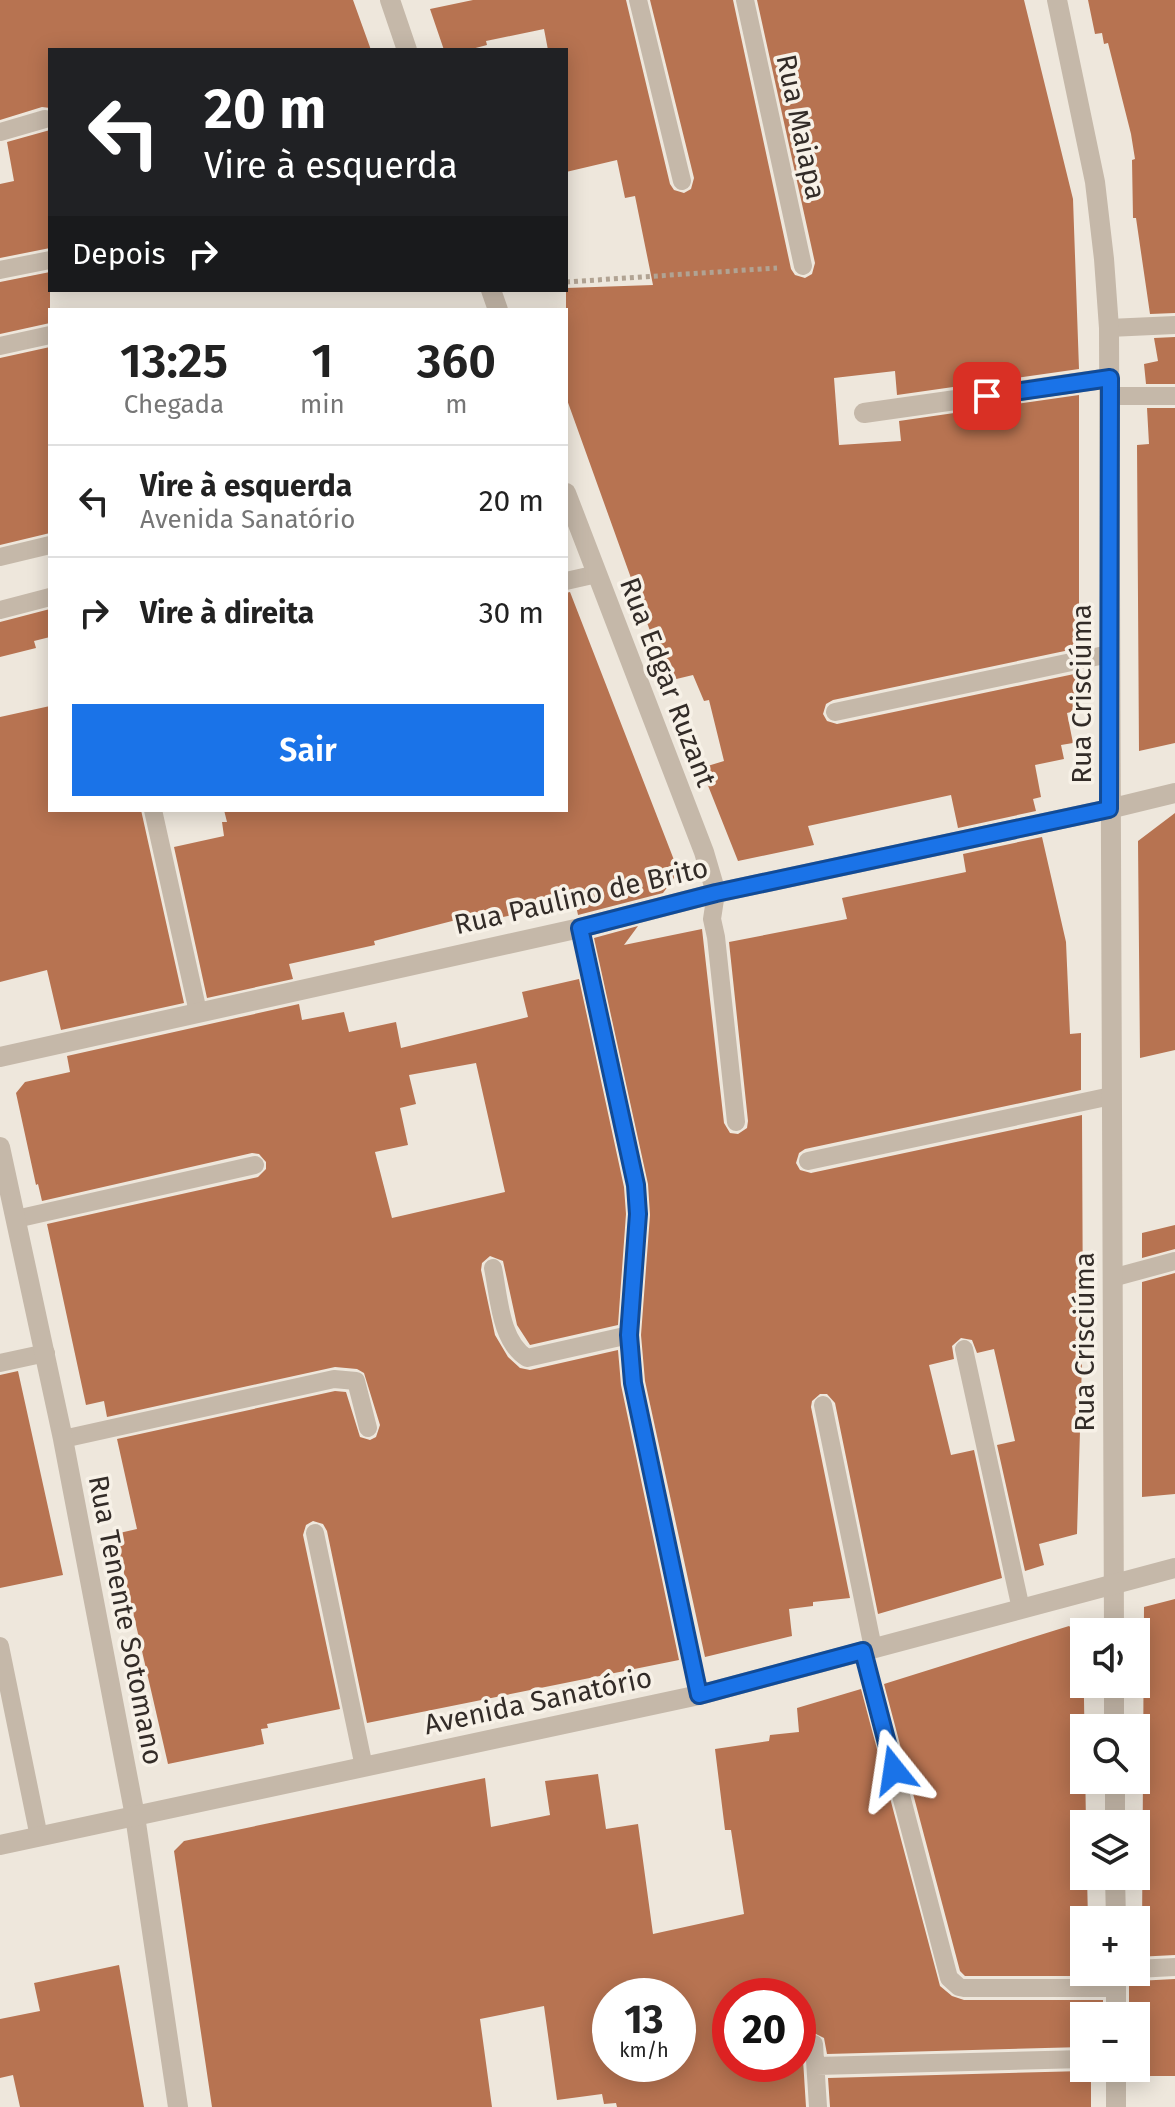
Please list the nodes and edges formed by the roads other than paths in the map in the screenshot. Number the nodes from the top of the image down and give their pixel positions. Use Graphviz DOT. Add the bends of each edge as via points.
graph roads {
  1 [pos="390,0"];
  2 [pos="638,0"];
  3 [pos="745,0"];
  4 [pos="1057,0"];
  5 [pos="406,48"];
  6 [pos="45,119"];
  7 [pos="0,132"];
  8 [pos="682,181"];
  9 [pos="48,260"];
  10 [pos="803,266"];
  11 [pos="0,270"];
  12 [pos="1175,325"];
  13 [pos="1109,328"];
  14 [pos="48,335"];
  15 [pos="0,346"];
  16 [pos="1110,387"];
  17 [pos="1175,396"];
  18 [pos="864,413"];
  19 [pos="568,498"];
  20 [pos="48,545"];
  21 [pos="0,557"];
  22 [pos="597,574"];
  23 [pos="568,581"];
  24 [pos="48,598"];
  25 [pos="0,610"];
  26 [pos="1109,654"];
  27 [pos="835,712"];
  28 [pos="1175,793"];
  29 [pos="1109,809"];
  30 [pos="153,812"];
  31 [pos="716,893"];
  32 [pos="580,928"];
  33 [pos="198,1012"];
  34 [pos="0,1057"];
  35 [pos="1111,1096"];
  36 [pos="736,1122"];
  37 [pos="0,1147"];
  38 [pos="808,1161"];
  39 [pos="255,1165"];
  40 [pos="16,1219"];
  41 [pos="1175,1261"];
  42 [pos="493,1268"];
  43 [pos="1112,1278"];
  44 [pos="629,1335"];
  45 [pos="964,1349"];
  46 [pos="46,1353"];
  47 [pos="0,1363"];
  48 [pos="823,1405"];
  49 [pos="368,1428"];
  50 [pos="63,1439"];
  51 [pos="315,1533"];
  52 [pos="1175,1568"];
  53 [pos="1114,1585"];
  54 [pos="1021,1609"];
  55 [pos="1114,1618"];
  56 [pos="0,1646"];
  57 [pos="868,1650"];
  58 [pos="699,1695"];
  59 [pos="364,1767"];
  60 [pos="135,1816"];
  61 [pos="39,1837"];
  62 [pos="0,1845"];
  63 [pos="1175,1967"];
  64 [pos="1150,1968"];
  65 [pos="1070,1982"];
  66 [pos="1070,2059"];
  67 [pos="816,2066"];
  68 [pos="1116,2082"];
  69 [pos="178,2107"];
  70 [pos="818,2107"];
  71 [pos="1116,2107"];
  1 -- 5 [label="street"];
  2 -- 8 [label="lane"];
  3 -- 10 [label="lane, Rua Maiapa"];
  4 -- 13 [label="street, Rua Crisciúma" via="1095,182"];
  6 -- 7 [label="lane"];
  9 -- 11 [label="lane"];
  12 -- 13 [label="lane"];
  13 -- 16 [label="street, Rua Crisciúma"];
  14 -- 15 [label="lane"];
  16 -- 17 [label="lane"];
  16 -- 18 [label="street"];
  16 -- 26 [label="street, Rua Crisciúma"];
  19 -- 22 [label="street, Rua Edgar Ruzant"];
  20 -- 21 [label="lane"];
  22 -- 23 [label="lane"];
  22 -- 31 [label="street, Rua Edgar Ruzant"];
  24 -- 25 [label="lane"];
  26 -- 27 [label="lane"];
  26 -- 29 [label="street, Rua Crisciúma"];
  28 -- 29 [label="street, Rua Paulino de Brito"];
  29 -- 31 [label="street, Rua Paulino de Brito"];
  29 -- 35 [label="street, Rua Crisciúma"];
  30 -- 33 [label="lane"];
  31 -- 32 [label="street, Rua Paulino de Brito"];
  31 -- 36 [label="lane" via="712,919"];
  32 -- 33 [label="street, Rua Paulino de Brito"];
  32 -- 44 [label="lane" via="636,1185"];
  33 -- 34 [label="street, Rua Paulino de Brito"];
  35 -- 38 [label="lane"];
  35 -- 43 [label="street, Rua Crisciúma"];
  37 -- 40 [label="street, Rua Tenente Sotomano"];
  39 -- 40 [label="lane"];
  40 -- 46 [label="street, Rua Tenente Sotomano"];
  41 -- 43 [label="lane"];
  42 -- 44 [label="lane" via="509,1339 527,1358"];
  43 -- 53 [label="street, Rua Crisciúma"];
  44 -- 58 [label="lane" via="633,1383"];
  45 -- 54 [label="lane"];
  46 -- 47 [label="lane"];
  46 -- 50 [label="street, Rua Tenente Sotomano"];
  48 -- 57 [label="lane"];
  49 -- 50 [label="lane" via="356,1381 334,1379"];
  50 -- 60 [label="street, Rua Tenente Sotomano"];
  51 -- 59 [label="lane"];
  52 -- 53 [label="street, Avenida Sanatório"];
  53 -- 54 [label="street, Avenida Sanatório"];
  53 -- 55 [label="street, Rua Crisciúma"];
  54 -- 57 [label="street, Avenida Sanatório"];
  56 -- 61 [label="lane"];
  57 -- 58 [label="street, Avenida Sanatório"];
  57 -- 65 [label="lane" via="949,1978 964,1988"];
  58 -- 59 [label="street, Avenida Sanatório"];
  59 -- 60 [label="street, Avenida Sanatório"];
  60 -- 61 [label="street, Avenida Sanatório"];
  60 -- 69 [label="street, Rua Tenente Sotomano"];
  61 -- 62 [label="street, Avenida Sanatório"];
  63 -- 64 [label="lane"];
  66 -- 67 [label="lane"];
  67 -- 70 [label="lane"];
  68 -- 71 [label="street"];
}
